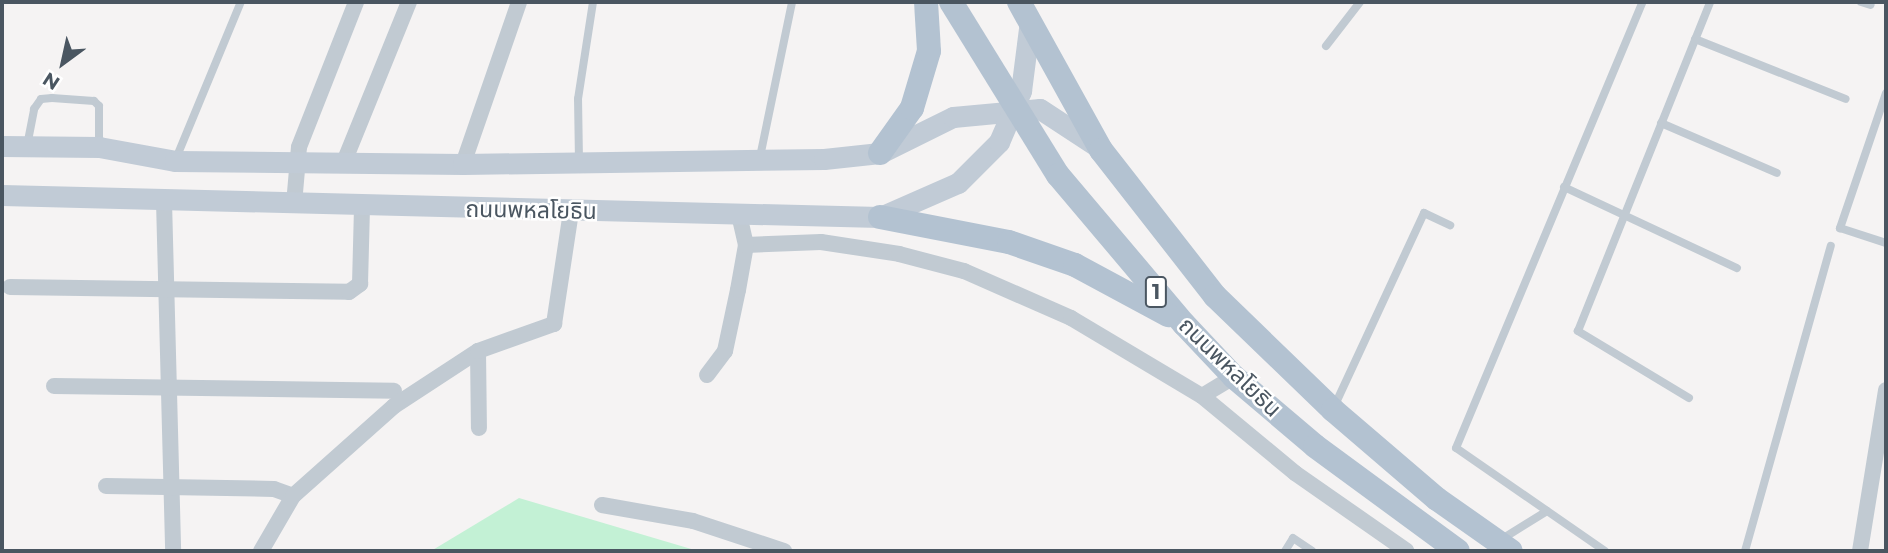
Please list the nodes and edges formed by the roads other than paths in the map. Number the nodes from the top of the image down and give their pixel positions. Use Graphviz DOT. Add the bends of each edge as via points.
graph roads {
  1 [pos="241,2"];
  2 [pos="356,2"];
  3 [pos="409,2"];
  4 [pos="519,2"];
  5 [pos="593,2"];
  6 [pos="792,2"];
  7 [pos="926,2"];
  8 [pos="951,2"];
  9 [pos="1360,2"];
  10 [pos="1643,2"];
  11 [pos="1710,2"];
  12 [pos="1861,2"];
  13 [pos="1871,5"];
  14 [pos="1025,11"];
  15 [pos="1695,39"];
  16 [pos="1326,46"];
  17 [pos="1886,93"];
  18 [pos="1846,99"];
  19 [pos="1016,109"];
  20 [pos="1661,123"];
  21 [pos="2,146"];
  22 [pos="27,146"];
  23 [pos="99,147"];
  24 [pos="1101,149"];
  25 [pos="880,153"];
  26 [pos="760,157"];
  27 [pos="175,160"];
  28 [pos="295,161"];
  29 [pos="579,161"];
  30 [pos="344,162"];
  31 [pos="463,164"];
  32 [pos="1777,173"];
  33 [pos="1564,187"];
  34 [pos="2,195"];
  35 [pos="164,201"];
  36 [pos="294,204"];
  37 [pos="362,206"];
  38 [pos="571,211"];
  39 [pos="1622,214"];
  40 [pos="738,215"];
  41 [pos="880,217"];
  42 [pos="1450,225"];
  43 [pos="1886,243"];
  44 [pos="746,245"];
  45 [pos="1831,246"];
  46 [pos="1737,268"];
  47 [pos="9,287"];
  48 [pos="163,288"];
  49 [pos="1184,324"];
  50 [pos="478,351"];
  51 [pos="707,375"];
  52 [pos="1234,377"];
  53 [pos="54,386"];
  54 [pos="171,389"];
  55 [pos="1886,390"];
  56 [pos="394,391"];
  57 [pos="1202,397"];
  58 [pos="1689,398"];
  59 [pos="1333,410"];
  60 [pos="479,428"];
  61 [pos="172,484"];
  62 [pos="106,486"];
  63 [pos="293,496"];
  64 [pos="602,505"];
  65 [pos="1547,511"];
  66 [pos="1504,547"];
  67 [pos="1446,548"];
  68 [pos="173,551"];
  69 [pos="261,551"];
  70 [pos="784,551"];
  71 [pos="1285,551"];
  72 [pos="1312,551"];
  73 [pos="1407,551"];
  74 [pos="1605,551"];
  75 [pos="1745,551"];
  76 [pos="1860,551"];
  1 -- 27 [label="lane"];
  2 -- 28 [label="street"];
  3 -- 30 [label="street"];
  4 -- 31 [label="street"];
  5 -- 29 [label="lane" via="578,99"];
  6 -- 26 [label="lane"];
  7 -- 25 [label="main road" via="929,51 912,108"];
  8 -- 19 [label="main road, ถนนพหลโยธิน / 1"];
  9 -- 16 [label="lane"];
  10 -- 33 [label="lane"];
  11 -- 15 [label="lane"];
  12 -- 13 [label="lane"];
  14 -- 19 [label="main road, ถนนพหลโยธิน"];
  14 -- 24 [label="main road, ถนนพหลโยธิน / 1"];
  15 -- 18 [label="lane"];
  15 -- 20 [label="lane"];
  17 -- 43 [label="lane" via="1840,228"];
  19 -- 24 [label="main road, ถนนพหลโยธิน" via="1040,109"];
  19 -- 25 [label="main road, ถนนพหลโยธิน" via="953,117"];
  19 -- 41 [label="main road, ถนนพหลโยธิน" via="999,142 958,183"];
  19 -- 49 [label="main road, ถนนพหลโยธิน / 1" via="1058,175"];
  20 -- 32 [label="lane"];
  20 -- 39 [label="lane"];
  21 -- 22 [label="main road, ถนนพหลโยธิน"];
  22 -- 23 [label="main road, ถนนพหลโยธิน"];
  22 -- 23 [label="lane" via="34,109 41,99 52,98 94,101 99,106"];
  23 -- 27 [label="main road, ถนนพหลโยธิน"];
  24 -- 59 [label="main road, ถนนพหลโยธิน / 1" via="1215,296"];
  25 -- 26 [label="main road, ถนนพหลโยธิน" via="824,159"];
  26 -- 29 [label="main road, ถนนพหลโยธิน"];
  27 -- 28 [label="main road, ถนนพหลโยธิน"];
  28 -- 30 [label="main road, ถนนพหลโยธิน"];
  28 -- 36 [label="street"];
  29 -- 31 [label="main road, ถนนพหลโยธิน"];
  30 -- 31 [label="main road, ถนนพหลโยธิน"];
  33 -- 39 [label="lane"];
  33 -- 65 [label="lane" via="1455,448"];
  34 -- 35 [label="main road, ถนนพหลโยธิน"];
  35 -- 36 [label="main road, ถนนพหลโยธิน"];
  35 -- 48 [label="street"];
  36 -- 37 [label="main road, ถนนพหลโยธิน"];
  37 -- 38 [label="main road, ถนนพหลโยธิน"];
  37 -- 48 [label="street" via="363,267 356,289"];
  38 -- 40 [label="main road, ถนนพหลโยธิน"];
  38 -- 50 [label="street" via="554,324"];
  39 -- 46 [label="lane"];
  39 -- 58 [label="lane" via="1578,331"];
  40 -- 41 [label="main road, ถนนพหลโยธิน"];
  40 -- 44 [label="street"];
  41 -- 49 [label="main road" via="1023,246 1075,265"];
  42 -- 59 [label="lane" via="1424,213"];
  44 -- 51 [label="street" via="725,351"];
  44 -- 57 [label="street" via="821,242 899,254 964,271 1071,318"];
  45 -- 75 [label="lane"];
  47 -- 48 [label="street"];
  48 -- 54 [label="street"];
  49 -- 52 [label="main road, ถนนพหลโยธิน / 1"];
  50 -- 60 [label="street"];
  50 -- 63 [label="street" via="394,406"];
  52 -- 57 [label="street"];
  52 -- 67 [label="main road, ถนนพหลโยธิน / 1"];
  53 -- 54 [label="street"];
  54 -- 56 [label="street"];
  54 -- 61 [label="street"];
  55 -- 76 [label="street"];
  57 -- 73 [label="street" via="1295,473"];
  59 -- 66 [label="main road, ถนนพหลโยธิน / 1" via="1437,499"];
  61 -- 62 [label="street"];
  61 -- 63 [label="street" via="274,489"];
  61 -- 68 [label="street"];
  63 -- 69 [label="street"];
  64 -- 70 [label="street" via="693,521"];
  65 -- 66 [label="lane"];
  65 -- 74 [label="lane"];
  71 -- 72 [label="lane" via="1293,538"];
}
